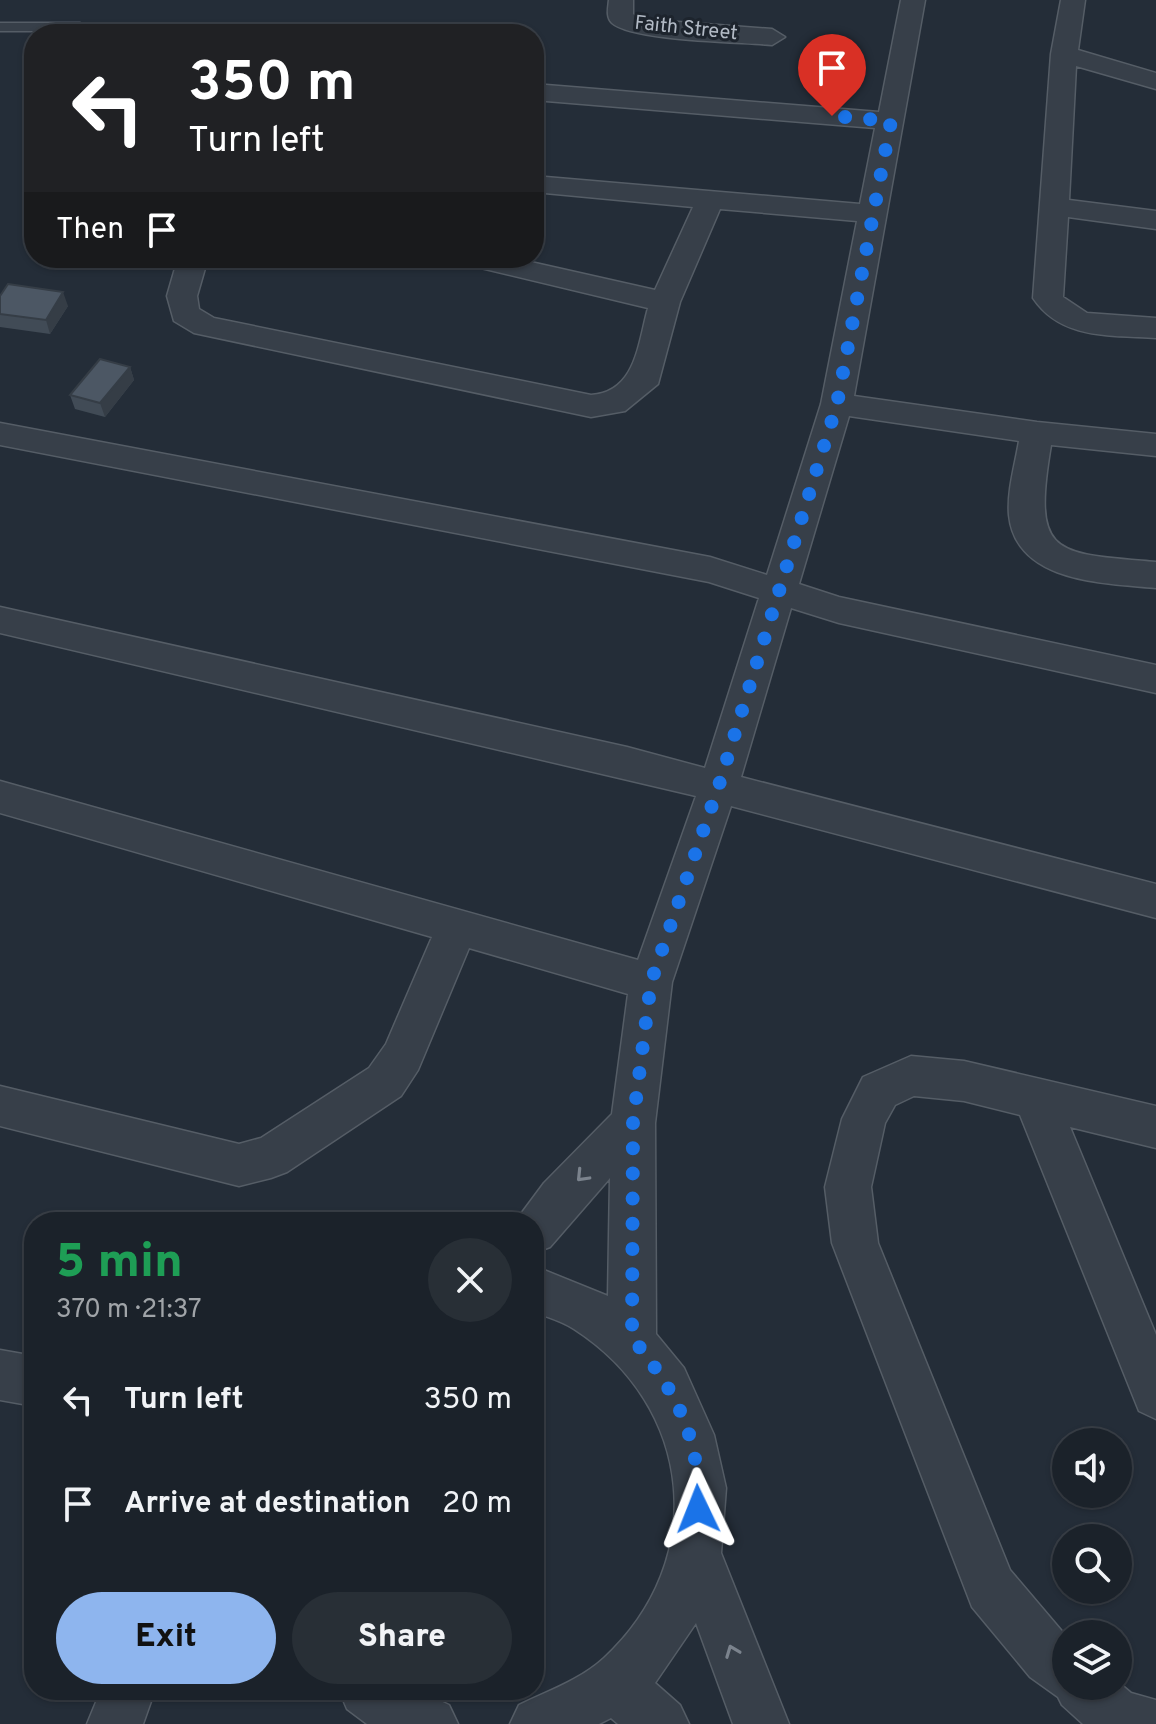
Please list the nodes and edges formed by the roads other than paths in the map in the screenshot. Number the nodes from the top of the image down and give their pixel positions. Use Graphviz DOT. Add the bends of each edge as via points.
graph roads {
  1 [pos="621,0"];
  2 [pos="913,0"];
  3 [pos="1073,0"];
  4 [pos="0,27"];
  5 [pos="24,27"];
  6 [pos="772,37"];
  7 [pos="1064,54"];
  8 [pos="1156,81"];
  9 [pos="544,93"];
  10 [pos="891,121"];
  11 [pos="544,185"];
  12 [pos="711,198"];
  13 [pos="1054,207"];
  14 [pos="873,214"];
  15 [pos="1156,220"];
  16 [pos="190,268"];
  17 [pos="517,268"];
  18 [pos="665,302"];
  19 [pos="1156,328"];
  20 [pos="837,404"];
  21 [pos="1037,433"];
  22 [pos="0,434"];
  23 [pos="1156,445"];
  24 [pos="1156,575"];
  25 [pos="779,592"];
  26 [pos="0,620"];
  27 [pos="1156,679"];
  28 [pos="719,785"];
  29 [pos="0,797"];
  30 [pos="1156,901"];
  31 [pos="457,927"];
  32 [pos="651,982"];
  33 [pos="1037,1101"];
  34 [pos="0,1106"];
  35 [pos="633,1123"];
  36 [pos="1156,1127"];
  37 [pos="544,1218"];
  38 [pos="544,1292"];
  39 [pos="632,1338"];
  40 [pos="0,1375"];
  41 [pos="24,1379"];
  42 [pos="1156,1394"];
  43 [pos="696,1554"];
  44 [pos="1052,1661"];
  45 [pos="614,1685"];
  46 [pos="124,1700"];
  47 [pos="362,1700"];
  48 [pos="378,1700"];
  49 [pos="1097,1700"];
  50 [pos="115,1724"];
  51 [pos="360,1724"];
  52 [pos="430,1724"];
  53 [pos="538,1724"];
  54 [pos="661,1724"];
  55 [pos="761,1724"];
  56 [pos="1147,1724"];
  1 -- 6 [label="street, Faith Street" via="620,17 633,26"];
  2 -- 10 [label="street"];
  3 -- 7 [label="street"];
  4 -- 5 [label="lane"];
  7 -- 8 [label="street"];
  7 -- 13 [label="street"];
  9 -- 10 [label="street"];
  10 -- 14 [label="street"];
  11 -- 12 [label="street"];
  12 -- 14 [label="street"];
  12 -- 18 [label="street"];
  13 -- 15 [label="street"];
  13 -- 19 [label="street" via="1048,298 1055,311 1077,321"];
  14 -- 20 [label="street"];
  16 -- 18 [label="street" via="182,296 185,314 205,326 591,406 614,404 642,384"];
  17 -- 18 [label="street"];
  20 -- 21 [label="street"];
  20 -- 25 [label="street"];
  21 -- 23 [label="street"];
  21 -- 24 [label="street" via="1025,515 1030,535 1046,553 1078,566"];
  22 -- 25 [label="street" via="710,570"];
  25 -- 27 [label="street" via="839,610"];
  25 -- 28 [label="street"];
  26 -- 28 [label="street"];
  28 -- 30 [label="street"];
  28 -- 32 [label="street"];
  29 -- 31 [label="street"];
  31 -- 32 [label="street"];
  31 -- 34 [label="street" via="403,1056 385,1082 271,1157 239,1165"];
  32 -- 35 [label="street"];
  33 -- 36 [label="street"];
  33 -- 42 [label="street"];
  33 -- 44 [label="street" via="964,1081 911,1076 879,1091 864,1119 848,1187 855,1243 991,1588"];
  35 -- 37 [label="street, one-way"];
  35 -- 39 [label="street"];
  38 -- 39 [label="street" via="592,1309"];
  39 -- 43 [label="street" via="665,1378 688,1426 699,1480"];
  40 -- 41 [label="street"];
  43 -- 45 [label="street" via="654,1643"];
  55 -- 43 [label="street, one-way"];
  45 -- 53 [label="street"];
  45 -- 54 [label="street"];
  46 -- 50 [label="street"];
  47 -- 51 [label="street"];
  48 -- 52 [label="street"];
  49 -- 56 [label="street" via="1117,1717"];
}
